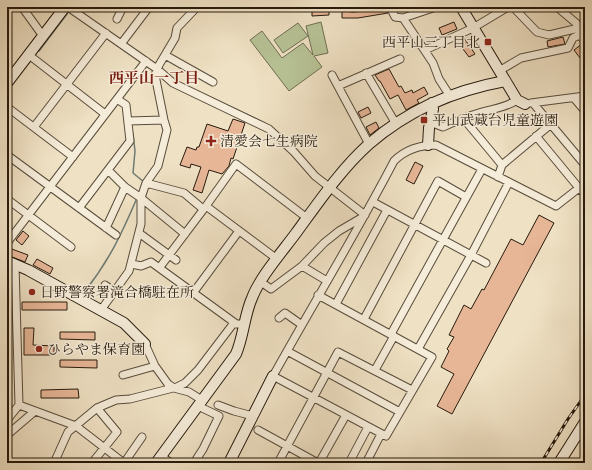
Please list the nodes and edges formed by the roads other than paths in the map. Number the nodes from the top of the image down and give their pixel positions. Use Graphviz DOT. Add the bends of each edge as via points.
graph roads {
  1 [pos="22,7"];
  2 [pos="65,7"];
  3 [pos="68,7"];
  4 [pos="123,7"];
  5 [pos="149,7"];
  6 [pos="197,7"];
  7 [pos="390,7"];
  8 [pos="436,7"];
  9 [pos="461,7"];
  10 [pos="508,7"];
  11 [pos="513,7"];
  12 [pos="557,7"];
  13 [pos="403,18"];
  14 [pos="117,19"];
  15 [pos="473,28"];
  16 [pos="106,33"];
  17 [pos="581,33"];
  18 [pos="43,36"];
  19 [pos="121,44"];
  20 [pos="425,50"];
  21 [pos="29,55"];
  22 [pos="165,55"];
  23 [pos="400,59"];
  24 [pos="146,61"];
  25 [pos="157,68"];
  26 [pos="500,71"];
  27 [pos="366,73"];
  28 [pos="332,75"];
  29 [pos="506,81"];
  30 [pos="213,82"];
  31 [pos="7,83"];
  32 [pos="66,84"];
  33 [pos="338,86"];
  34 [pos="450,96"];
  35 [pos="585,96"];
  36 [pos="574,98"];
  37 [pos="117,99"];
  38 [pos="525,102"];
  39 [pos="432,103"];
  40 [pos="7,107"];
  41 [pos="585,112"];
  42 [pos="105,114"];
  43 [pos="463,118"];
  44 [pos="164,120"];
  45 [pos="128,121"];
  46 [pos="430,122"];
  47 [pos="396,124"];
  48 [pos="551,124"];
  49 [pos="34,127"];
  50 [pos="536,136"];
  51 [pos="369,144"];
  52 [pos="428,145"];
  53 [pos="7,155"];
  54 [pos="73,157"];
  55 [pos="502,165"];
  56 [pos="585,165"];
  57 [pos="482,169"];
  58 [pos="108,170"];
  59 [pos="498,177"];
  60 [pos="509,182"];
  61 [pos="146,183"];
  62 [pos="50,187"];
  63 [pos="125,187"];
  64 [pos="330,188"];
  65 [pos="583,192"];
  66 [pos="466,197"];
  67 [pos="141,198"];
  68 [pos="7,199"];
  69 [pos="373,202"];
  70 [pos="79,208"];
  71 [pos="205,208"];
  72 [pos="387,210"];
  73 [pos="28,215"];
  74 [pos="364,216"];
  75 [pos="307,218"];
  76 [pos="415,225"];
  77 [pos="106,228"];
  78 [pos="239,231"];
  79 [pos="139,233"];
  80 [pos="185,234"];
  81 [pos="116,235"];
  82 [pos="443,240"];
  83 [pos="7,243"];
  84 [pos="71,247"];
  85 [pos="169,255"];
  86 [pos="471,255"];
  87 [pos="277,259"];
  88 [pos="176,260"];
  89 [pos="11,263"];
  90 [pos="486,263"];
  91 [pos="132,264"];
  92 [pos="302,266"];
  93 [pos="160,267"];
  94 [pos="327,281"];
  95 [pos="261,282"];
  96 [pos="105,285"];
  97 [pos="114,292"];
  98 [pos="193,293"];
  99 [pos="318,295"];
  100 [pos="336,304"];
  101 [pos="101,310"];
  102 [pos="279,318"];
  103 [pos="364,319"];
  104 [pos="235,323"];
  105 [pos="245,324"];
  106 [pos="302,325"];
  107 [pos="392,335"];
  108 [pos="145,344"];
  109 [pos="418,349"];
  110 [pos="287,351"];
  111 [pos="155,366"];
  112 [pos="375,370"];
  113 [pos="326,372"];
  114 [pos="123,375"];
  115 [pos="273,376"];
  116 [pos="174,388"];
  117 [pos="412,390"];
  118 [pos="313,397"];
  119 [pos="200,403"];
  120 [pos="19,405"];
  121 [pos="218,405"];
  122 [pos="97,408"];
  123 [pos="35,411"];
  124 [pos="400,412"];
  125 [pos="346,415"];
  126 [pos="253,416"];
  127 [pos="7,420"];
  128 [pos="585,422"];
  129 [pos="76,426"];
  130 [pos="368,427"];
  131 [pos="258,430"];
  132 [pos="381,434"];
  133 [pos="7,435"];
  134 [pos="142,437"];
  135 [pos="288,446"];
  136 [pos="104,448"];
  137 [pos="159,459"];
  138 [pos="54,463"];
  139 [pos="92,463"];
  140 [pos="124,463"];
  141 [pos="171,463"];
  142 [pos="194,463"];
  143 [pos="229,463"];
  144 [pos="278,463"];
  145 [pos="319,463"];
  146 [pos="349,463"];
  147 [pos="366,463"];
  148 [pos="558,463"];
  1 -- 18 [label="street"];
  2 -- 18 [label="street"];
  3 -- 16 [label="street"];
  4 -- 14 [label="street"];
  5 -- 19 [label="street"];
  6 -- 22 [label="street" via="177,28 176,38"];
  7 -- 13 [label="street" via="395,17"];
  8 -- 13 [label="street"];
  9 -- 15 [label="street"];
  10 -- 15 [label="street"];
  11 -- 17 [label="street" via="537,32 549,35"];
  12 -- 17 [label="street" via="576,23"];
  13 -- 20 [label="street"];
  15 -- 20 [label="street"];
  15 -- 26 [label="street"];
  16 -- 19 [label="street"];
  16 -- 32 [label="street"];
  17 -- 26 [label="street" via="573,38 568,48 521,58"];
  18 -- 21 [label="street"];
  19 -- 24 [label="street"];
  20 -- 34 [label="street" via="434,63 439,80"];
  21 -- 31 [label="street"];
  21 -- 32 [label="street"];
  22 -- 25 [label="street"];
  22 -- 30 [label="street"];
  23 -- 27 [label="street"];
  24 -- 25 [label="street"];
  24 -- 37 [label="street"];
  25 -- 44 [label="street" via="155,75"];
  25 -- 64 [label="street" via="173,83 269,129"];
  26 -- 29 [label="street"];
  27 -- 33 [label="street"];
  27 -- 47 [label="street"];
  28 -- 33 [label="street"];
  29 -- 34 [label="street" via="475,87"];
  29 -- 38 [label="street"];
  32 -- 42 [label="street"];
  32 -- 49 [label="street"];
  33 -- 51 [label="street"];
  34 -- 39 [label="street"];
  35 -- 36 [label="street"];
  36 -- 38 [label="street"];
  36 -- 41 [label="street"];
  37 -- 42 [label="street"];
  37 -- 45 [label="street" via="126,106"];
  38 -- 43 [label="street"];
  38 -- 48 [label="street"];
  39 -- 46 [label="street" via="433,114"];
  39 -- 47 [label="street"];
  40 -- 49 [label="street"];
  42 -- 54 [label="street"];
  43 -- 46 [label="street" via="443,127"];
  43 -- 55 [label="street"];
  44 -- 45 [label="street"];
  44 -- 61 [label="street" via="167,130 158,166"];
  45 -- 58 [label="street" via="130,140"];
  46 -- 52 [label="street"];
  47 -- 51 [label="street"];
  48 -- 50 [label="street"];
  48 -- 56 [label="street"];
  49 -- 54 [label="street"];
  50 -- 55 [label="street"];
  50 -- 65 [label="street"];
  51 -- 64 [label="street"];
  52 -- 57 [label="street" via="441,147"];
  52 -- 69 [label="street" via="410,149 394,160"];
  53 -- 62 [label="street"];
  54 -- 62 [label="street"];
  55 -- 59 [label="street"];
  57 -- 59 [label="street"];
  57 -- 66 [label="street"];
  58 -- 63 [label="street"];
  58 -- 70 [label="street"];
  59 -- 60 [label="street"];
  60 -- 65 [label="street" via="556,206"];
  60 -- 86 [label="street"];
  61 -- 67 [label="street"];
  61 -- 71 [label="street" via="184,193"];
  62 -- 70 [label="street"];
  62 -- 73 [label="street"];
  63 -- 67 [label="street"];
  63 -- 77 [label="street"];
  64 -- 74 [label="street"];
  64 -- 75 [label="street"];
  66 -- 76 [label="street" via="438,181"];
  66 -- 82 [label="street"];
  67 -- 79 [label="street"];
  67 -- 80 [label="street"];
  68 -- 73 [label="street"];
  69 -- 72 [label="street"];
  69 -- 74 [label="street"];
  70 -- 77 [label="street"];
  71 -- 75 [label="street" via="236,164"];
  71 -- 78 [label="street"];
  71 -- 80 [label="street"];
  72 -- 76 [label="street"];
  72 -- 100 [label="street"];
  73 -- 83 [label="street"];
  73 -- 84 [label="street"];
  74 -- 92 [label="street" via="329,239"];
  74 -- 94 [label="street"];
  75 -- 87 [label="street"];
  76 -- 82 [label="street"];
  76 -- 103 [label="street"];
  77 -- 81 [label="street"];
  78 -- 87 [label="street"];
  78 -- 98 [label="street"];
  79 -- 85 [label="street"];
  79 -- 91 [label="street"];
  80 -- 85 [label="street"];
  82 -- 86 [label="street"];
  82 -- 107 [label="street"];
  85 -- 88 [label="street"];
  85 -- 93 [label="street"];
  86 -- 90 [label="street"];
  86 -- 109 [label="street"];
  87 -- 95 [label="street"];
  89 -- 101 [label="street"];
  89 -- 120 [label="street"];
  91 -- 93 [label="street" via="141,266 151,262"];
  91 -- 97 [label="street"];
  92 -- 94 [label="street"];
  92 -- 95 [label="street" via="271,289"];
  93 -- 98 [label="street"];
  94 -- 99 [label="street"];
  95 -- 105 [label="street" via="252,298"];
  96 -- 97 [label="street"];
  97 -- 101 [label="street"];
  98 -- 104 [label="street"];
  99 -- 100 [label="street"];
  99 -- 106 [label="street"];
  100 -- 103 [label="street"];
  101 -- 108 [label="street" via="124,323"];
  102 -- 106 [label="street" via="285,313"];
  103 -- 107 [label="street"];
  104 -- 105 [label="street"];
  104 -- 116 [label="street" via="198,370 185,383"];
  105 -- 119 [label="street" via="236,354"];
  106 -- 110 [label="street"];
  107 -- 109 [label="street"];
  107 -- 112 [label="street"];
  108 -- 111 [label="street"];
  109 -- 117 [label="street" via="432,357"];
  110 -- 113 [label="street"];
  110 -- 115 [label="street"];
  111 -- 114 [label="street"];
  111 -- 116 [label="street"];
  112 -- 113 [label="street" via="338,352"];
  112 -- 117 [label="street"];
  113 -- 118 [label="street"];
  113 -- 124 [label="street"];
  115 -- 118 [label="street"];
  115 -- 126 [label="street"];
  116 -- 119 [label="street" via="189,392"];
  116 -- 122 [label="street" via="130,400 116,400"];
  117 -- 124 [label="street"];
  118 -- 125 [label="street"];
  118 -- 135 [label="street"];
  119 -- 137 [label="street"];
  119 -- 142 [label="street" via="219,416"];
  120 -- 123 [label="street"];
  120 -- 127 [label="street"];
  121 -- 126 [label="street"];
  122 -- 129 [label="street"];
  122 -- 136 [label="street" via="117,432"];
  123 -- 129 [label="street"];
  123 -- 133 [label="street"];
  124 -- 132 [label="street" via="386,436"];
  125 -- 130 [label="street"];
  125 -- 145 [label="street"];
  126 -- 143 [label="street"];
  128 -- 148 [label="street"];
  129 -- 136 [label="street"];
  129 -- 138 [label="street" via="68,432"];
  130 -- 132 [label="street"];
  130 -- 146 [label="street"];
  131 -- 135 [label="street"];
  132 -- 147 [label="street"];
  134 -- 140 [label="street"];
  135 -- 144 [label="street"];
  135 -- 145 [label="street"];
  136 -- 139 [label="street"];
  136 -- 140 [label="street"];
  137 -- 141 [label="street"];
}
